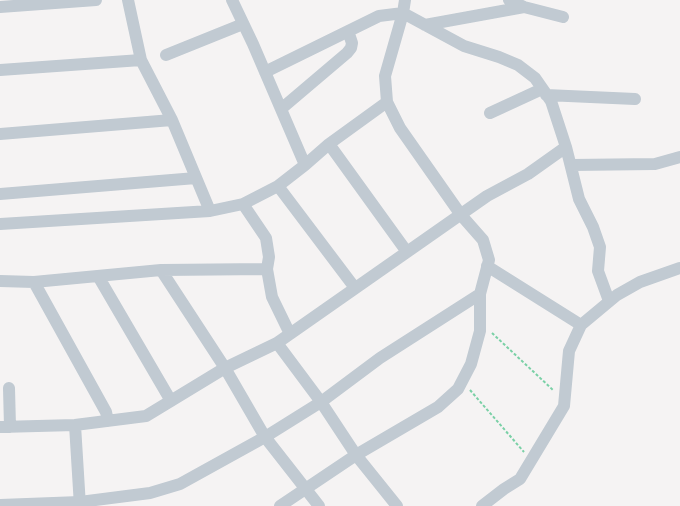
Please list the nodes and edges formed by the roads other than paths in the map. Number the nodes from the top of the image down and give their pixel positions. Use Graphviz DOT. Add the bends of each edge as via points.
graph roads {
  1 [pos="96,0"];
  2 [pos="128,0"];
  3 [pos="232,0"];
  4 [pos="405,0"];
  5 [pos="509,0"];
  6 [pos="31,2"];
  7 [pos="541,6"];
  8 [pos="0,7"];
  9 [pos="524,7"];
  10 [pos="403,13"];
  11 [pos="563,17"];
  12 [pos="243,24"];
  13 [pos="425,25"];
  14 [pos="348,31"];
  15 [pos="166,55"];
  16 [pos="141,60"];
  17 [pos="0,70"];
  18 [pos="265,72"];
  19 [pos="544,92"];
  20 [pos="635,99"];
  21 [pos="387,102"];
  22 [pos="281,109"];
  23 [pos="490,113"];
  24 [pos="172,120"];
  25 [pos="0,134"];
  26 [pos="329,144"];
  27 [pos="566,147"];
  28 [pos="680,157"];
  29 [pos="571,165"];
  30 [pos="305,166"];
  31 [pos="196,178"];
  32 [pos="278,186"];
  33 [pos="0,194"];
  34 [pos="243,204"];
  35 [pos="210,211"];
  36 [pos="461,215"];
  37 [pos="0,224"];
  38 [pos="407,252"];
  39 [pos="487,266"];
  40 [pos="267,268"];
  41 [pos="680,268"];
  42 [pos="161,270"];
  43 [pos="98,276"];
  44 [pos="0,281"];
  45 [pos="34,282"];
  46 [pos="355,288"];
  47 [pos="480,294"];
  48 [pos="609,301"];
  49 [pos="580,324"];
  50 [pos="290,334"];
  51 [pos="277,343"];
  52 [pos="225,368"];
  53 [pos="9,388"];
  54 [pos="171,401"];
  55 [pos="320,402"];
  56 [pos="108,421"];
  57 [pos="75,425"];
  58 [pos="5,427"];
  59 [pos="265,437"];
  60 [pos="356,455"];
  61 [pos="305,488"];
  62 [pos="80,504"];
  63 [pos="40,505"];
  64 [pos="0,506"];
  65 [pos="280,506"];
  66 [pos="319,506"];
  67 [pos="397,506"];
  68 [pos="482,506"];
  1 -- 6 [label="street"];
  2 -- 16 [label="street"];
  3 -- 12 [label="street"];
  4 -- 10 [label="street"];
  5 -- 9 [label="street"];
  6 -- 8 [label="street"];
  7 -- 9 [label="street"];
  7 -- 11 [label="street"];
  9 -- 13 [label="street"];
  10 -- 13 [label="street"];
  10 -- 14 [label="street" via="379,16"];
  10 -- 21 [label="street" via="385,76"];
  12 -- 15 [label="street"];
  12 -- 18 [label="street"];
  13 -- 19 [label="street" via="464,46 518,65 535,78"];
  14 -- 18 [label="street"];
  14 -- 22 [label="street" via="352,43 347,53"];
  16 -- 17 [label="street"];
  16 -- 24 [label="street"];
  18 -- 22 [label="street"];
  19 -- 20 [label="street"];
  19 -- 23 [label="street"];
  19 -- 27 [label="street" via="551,101"];
  21 -- 26 [label="street"];
  21 -- 36 [label="street" via="400,128"];
  22 -- 30 [label="street"];
  24 -- 25 [label="street"];
  24 -- 31 [label="street"];
  26 -- 30 [label="street"];
  26 -- 38 [label="street"];
  27 -- 29 [label="street"];
  27 -- 36 [label="street" via="528,174 487,196"];
  28 -- 29 [label="street" via="655,164"];
  29 -- 48 [label="street" via="579,199 600,248 598,271"];
  30 -- 32 [label="street"];
  31 -- 33 [label="street"];
  31 -- 35 [label="street"];
  32 -- 34 [label="street"];
  32 -- 46 [label="street"];
  34 -- 35 [label="street"];
  34 -- 40 [label="street" via="266,238 269,257"];
  35 -- 37 [label="street"];
  36 -- 38 [label="street"];
  36 -- 39 [label="street" via="483,240 489,260"];
  38 -- 46 [label="street"];
  39 -- 47 [label="street"];
  39 -- 49 [label="street"];
  40 -- 42 [label="street"];
  40 -- 50 [label="street" via="272,297"];
  41 -- 48 [label="street" via="640,282"];
  42 -- 43 [label="street"];
  42 -- 52 [label="street"];
  43 -- 45 [label="street"];
  43 -- 54 [label="street"];
  44 -- 45 [label="street"];
  45 -- 56 [label="street" via="106,412"];
  46 -- 50 [label="street"];
  47 -- 55 [label="street" via="380,358"];
  47 -- 60 [label="street" via="480,331 471,364 458,389 438,407"];
  48 -- 49 [label="street"];
  49 -- 68 [label="street" via="569,351 564,406 520,479"];
  50 -- 51 [label="street"];
  51 -- 52 [label="street"];
  51 -- 55 [label="street"];
  52 -- 54 [label="street"];
  52 -- 59 [label="street"];
  53 -- 58 [label="street"];
  54 -- 56 [label="street" via="146,416"];
  55 -- 59 [label="street"];
  55 -- 60 [label="street"];
  56 -- 57 [label="street"];
  57 -- 58 [label="street"];
  57 -- 62 [label="street"];
  59 -- 61 [label="street"];
  59 -- 62 [label="street" via="180,484 150,493"];
  60 -- 61 [label="street"];
  60 -- 67 [label="street"];
  61 -- 65 [label="street"];
  61 -- 66 [label="street"];
  62 -- 63 [label="street"];
  63 -- 64 [label="street"];
}
